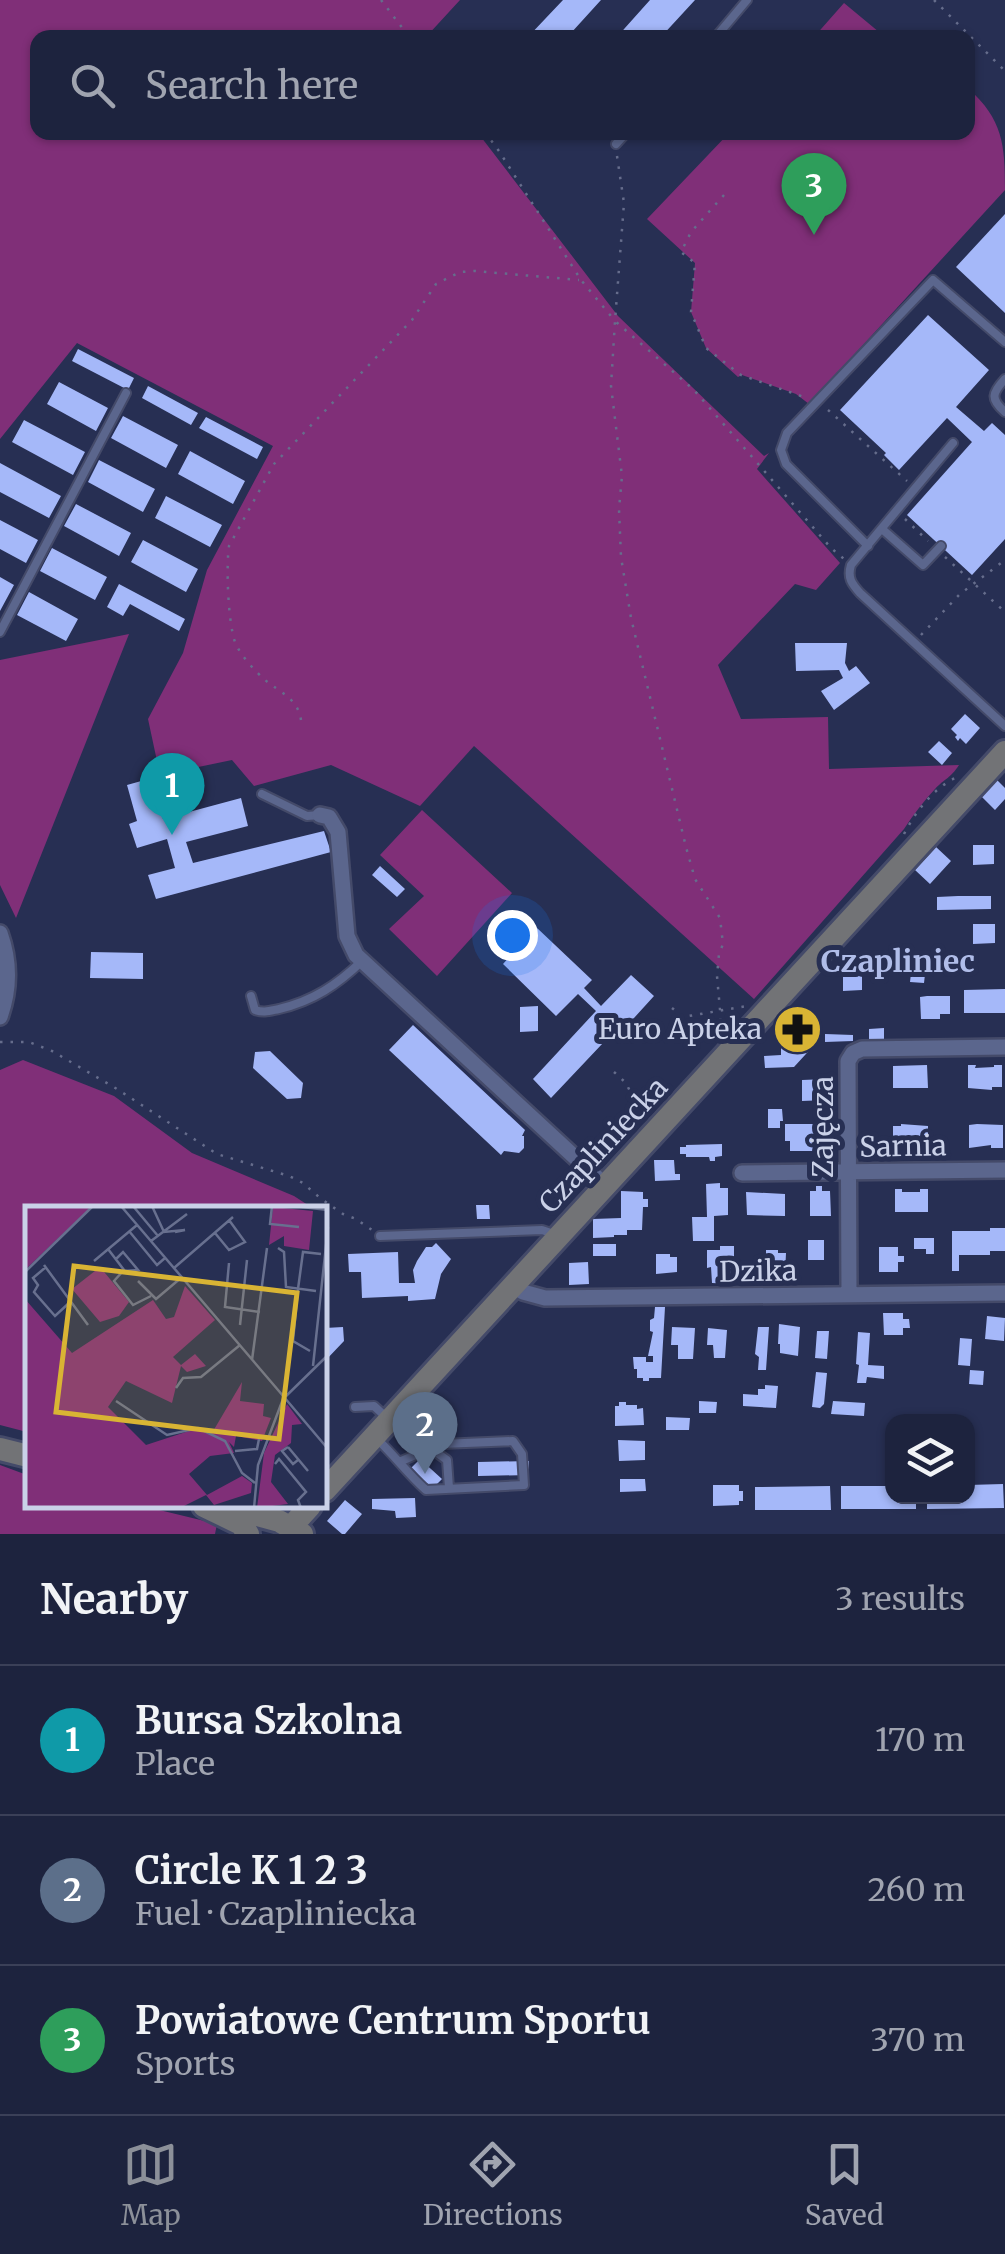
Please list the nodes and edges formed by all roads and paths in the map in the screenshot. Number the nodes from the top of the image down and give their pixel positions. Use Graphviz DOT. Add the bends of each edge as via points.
graph roads {
  1 [pos="381,0"];
  2 [pos="747,0"];
  3 [pos="934,0"];
  4 [pos="404,30"];
  5 [pos="722,30"];
  6 [pos="964,30"];
  7 [pos="975,42"];
  8 [pos="1005,72"];
  9 [pos="491,140"];
  10 [pos="620,140"];
  11 [pos="616,144"];
  12 [pos="724,195"];
  13 [pos="581,280"];
  14 [pos="616,321"];
  15 [pos="1005,342"];
  16 [pos="1005,379"];
  17 [pos="126,393"];
  18 [pos="818,402"];
  19 [pos="1005,412"];
  20 [pos="953,443"];
  21 [pos="916,488"];
  22 [pos="896,512"];
  23 [pos="882,529"];
  24 [pos="868,546"];
  25 [pos="939,548"];
  26 [pos="1005,560"];
  27 [pos="851,565"];
  28 [pos="974,583"];
  29 [pos="1005,612"];
  30 [pos="0,632"];
  31 [pos="914,643"];
  32 [pos="301,720"];
  33 [pos="1005,726"];
  34 [pos="1005,752"];
  35 [pos="262,794"];
  36 [pos="320,815"];
  37 [pos="0,933"];
  38 [pos="362,961"];
  39 [pos="251,996"];
  40 [pos="746,1006"];
  41 [pos="672,1008"];
  42 [pos="722,1010"];
  43 [pos="0,1017"];
  44 [pos="722,1033"];
  45 [pos="0,1042"];
  46 [pos="1005,1047"];
  47 [pos="614,1072"];
  48 [pos="644,1119"];
  49 [pos="1005,1170"];
  50 [pos="847,1172"];
  51 [pos="742,1173"];
  52 [pos="606,1186"];
  53 [pos="380,1236"];
  54 [pos="558,1237"];
  55 [pos="514,1286"];
  56 [pos="1005,1293"];
  57 [pos="848,1295"];
  58 [pos="355,1407"];
  59 [pos="382,1429"];
  60 [pos="430,1448"];
  61 [pos="0,1449"];
  62 [pos="25,1455"];
  63 [pos="399,1462"];
  64 [pos="328,1487"];
  65 [pos="449,1488"];
  66 [pos="210,1509"];
  67 [pos="233,1509"];
  68 [pos="297,1530"];
  69 [pos="248,1534"];
  1 -- 4 [label="path"];
  2 -- 5 [label="lane"];
  3 -- 6 [label="path"];
  7 -- 8 [label="path"];
  9 -- 13 [label="path"];
  10 -- 11 [label="lane"];
  11 -- 14 [label="path" via="624,203"];
  12 -- 18 [label="path" via="681,252 695,263 691,312 706,348 742,375"];
  13 -- 14 [label="path"];
  13 -- 32 [label="path" via="475,271 446,278 274,464 229,546 233,630 242,653 295,702"];
  14 -- 27 [label="path" via="694,390"];
  14 -- 42 [label="path" via="612,386 622,476 621,557 695,878 720,918"];
  15 -- 18 [label="lane" via="933,280"];
  16 -- 19 [label="lane" via="994,396"];
  17 -- 30 [label="lane"];
  18 -- 21 [label="path"];
  18 -- 24 [label="lane" via="787,433 781,450 786,464"];
  20 -- 21 [label="lane"];
  21 -- 22 [label="lane"];
  22 -- 23 [label="lane"];
  22 -- 25 [label="path"];
  23 -- 24 [label="lane"];
  23 -- 25 [label="lane" via="922,565"];
  24 -- 27 [label="lane"];
  25 -- 28 [label="path"];
  26 -- 28 [label="path"];
  27 -- 31 [label="lane" via="850,582"];
  28 -- 29 [label="path"];
  28 -- 31 [label="path"];
  31 -- 33 [label="lane"];
  34 -- 52 [label="main road, Czapliniecka"];
  35 -- 36 [label="lane" via="307,816"];
  36 -- 38 [label="street" via="338,832 348,941"];
  37 -- 43 [label="street" via="8,970"];
  38 -- 39 [label="lane" via="340,982 297,1005 262,1012"];
  38 -- 52 [label="street"];
  40 -- 42 [label="path"];
  41 -- 42 [label="path" via="683,1017"];
  42 -- 44 [label="path"];
  45 -- 53 [label="path" via="52,1051 217,1154 303,1183"];
  46 -- 50 [label="street, Zajęcza" via="853,1053"];
  47 -- 48 [label="path"];
  49 -- 50 [label="street, Sarnia"];
  50 -- 51 [label="street, Sarnia"];
  50 -- 57 [label="street, Zajęcza"];
  52 -- 54 [label="main road, Czapliniecka"];
  53 -- 54 [label="lane" via="542,1230"];
  54 -- 55 [label="main road, Czapliniecka"];
  55 -- 57 [label="street, Dzika" via="544,1298"];
  55 -- 59 [label="main road, Czapliniecka"];
  56 -- 57 [label="street, Dzika"];
  58 -- 59 [label="lane" via="374,1406"];
  59 -- 63 [label="lane"];
  59 -- 64 [label="main road, Czapliniecka"];
  60 -- 63 [label="lane"];
  60 -- 65 [label="lane" via="448,1460"];
  60 -- 65 [label="lane" via="512,1441 522,1454 524,1484"];
  61 -- 62 [label="main road"];
  63 -- 65 [label="lane" via="426,1490"];
  66 -- 69 [label="main road"];
  67 -- 68 [label="main road"];
}
